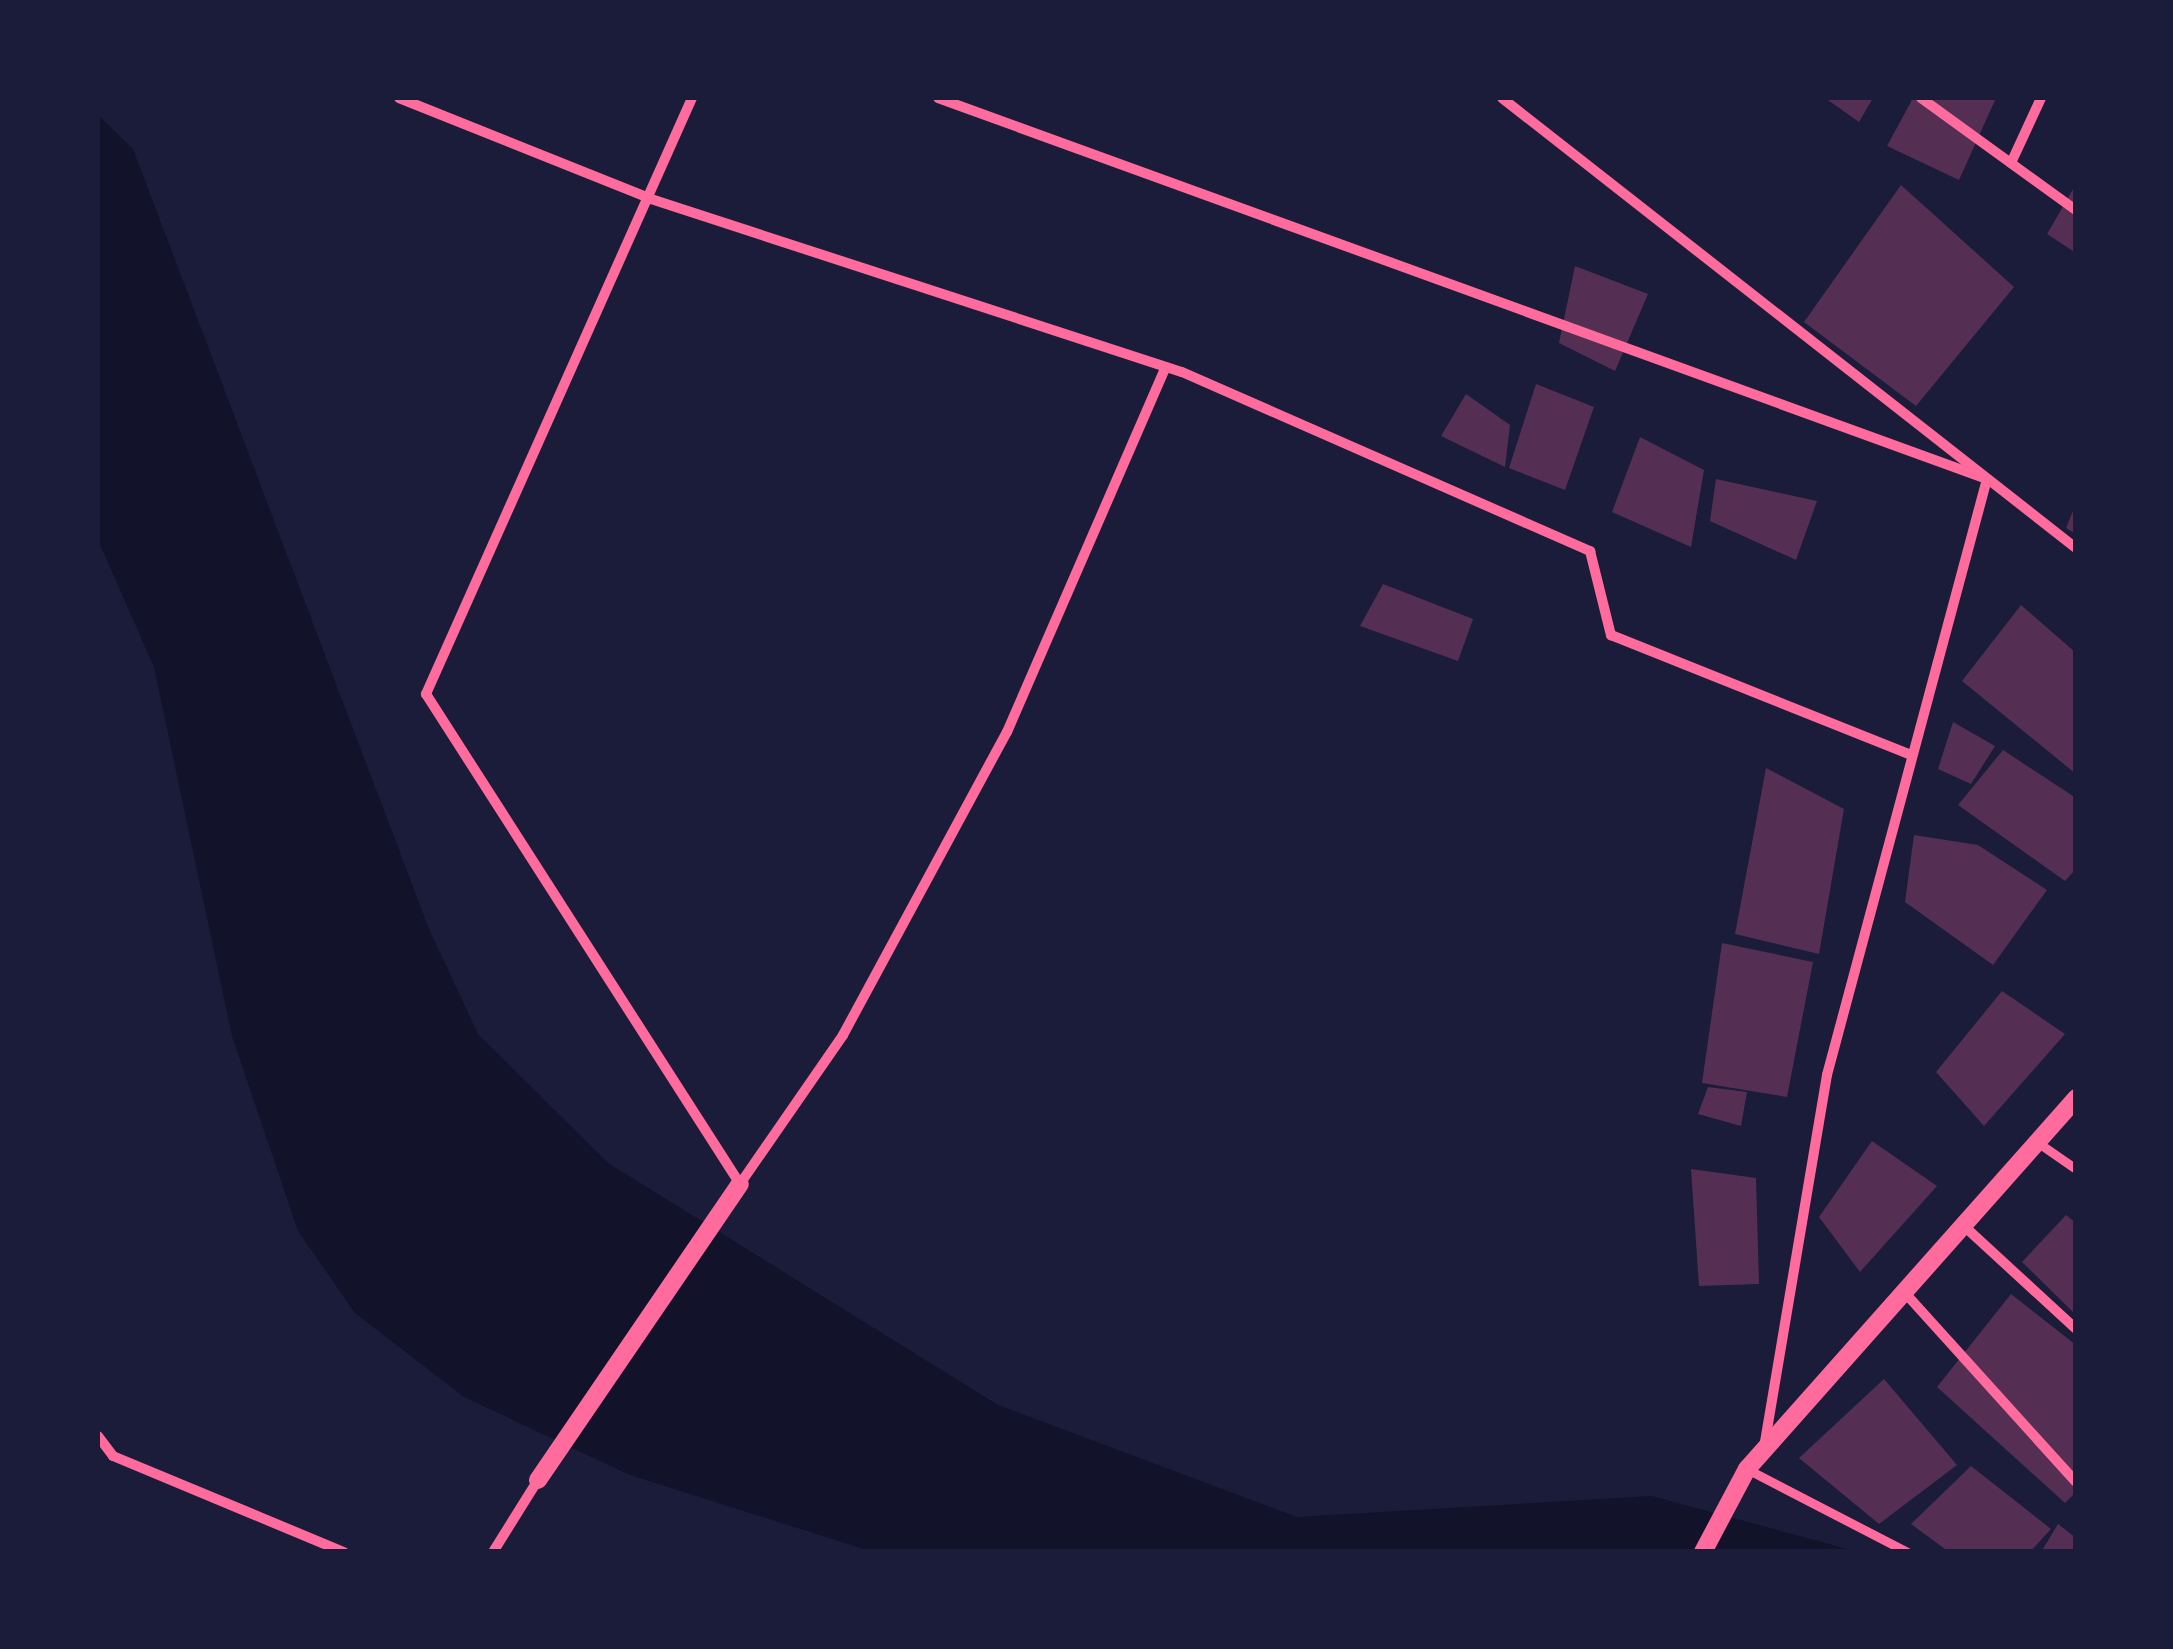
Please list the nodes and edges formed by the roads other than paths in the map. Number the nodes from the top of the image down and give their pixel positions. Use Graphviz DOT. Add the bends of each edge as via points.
graph roads {
  1 [pos="399,98"];
  2 [pos="692,98"];
  3 [pos="938,98"];
  4 [pos="1502,98"];
  5 [pos="1921,98"];
  6 [pos="2041,98"];
  7 [pos="2011,163"];
  8 [pos="652,200"];
  9 [pos="2076,210"];
  10 [pos="1166,367"];
  11 [pos="1987,480"];
  12 [pos="2076,548"];
  13 [pos="1911,754"];
  14 [pos="2076,1098"];
  15 [pos="2037,1142"];
  16 [pos="2076,1168"];
  17 [pos="740,1184"];
  18 [pos="1964,1226"];
  19 [pos="1906,1294"];
  20 [pos="2076,1329"];
  21 [pos="98,1436"];
  22 [pos="1763,1451"];
  23 [pos="1746,1469"];
  24 [pos="538,1480"];
  25 [pos="2076,1482"];
  26 [pos="344,1552"];
  27 [pos="493,1552"];
  28 [pos="1703,1552"];
  29 [pos="1907,1552"];
  1 -- 8 [label="street"];
  2 -- 8 [label="street"];
  3 -- 11 [label="street"];
  4 -- 11 [label="street"];
  5 -- 7 [label="street"];
  6 -- 7 [label="street"];
  7 -- 9 [label="street"];
  8 -- 10 [label="street"];
  8 -- 17 [label="street" via="426,694"];
  10 -- 13 [label="street" via="1590,552 1611,636"];
  10 -- 17 [label="street" via="1008,732 842,1035"];
  11 -- 12 [label="street"];
  11 -- 13 [label="street"];
  13 -- 22 [label="street" via="1827,1075"];
  14 -- 15 [label="street"];
  15 -- 16 [label="street"];
  15 -- 18 [label="street"];
  17 -- 24 [label="street"];
  18 -- 19 [label="street"];
  18 -- 20 [label="street"];
  19 -- 22 [label="street"];
  19 -- 25 [label="street"];
  21 -- 26 [label="street" via="113,1456"];
  22 -- 23 [label="street"];
  23 -- 28 [label="street"];
  23 -- 29 [label="street"];
  24 -- 27 [label="street"];
}
